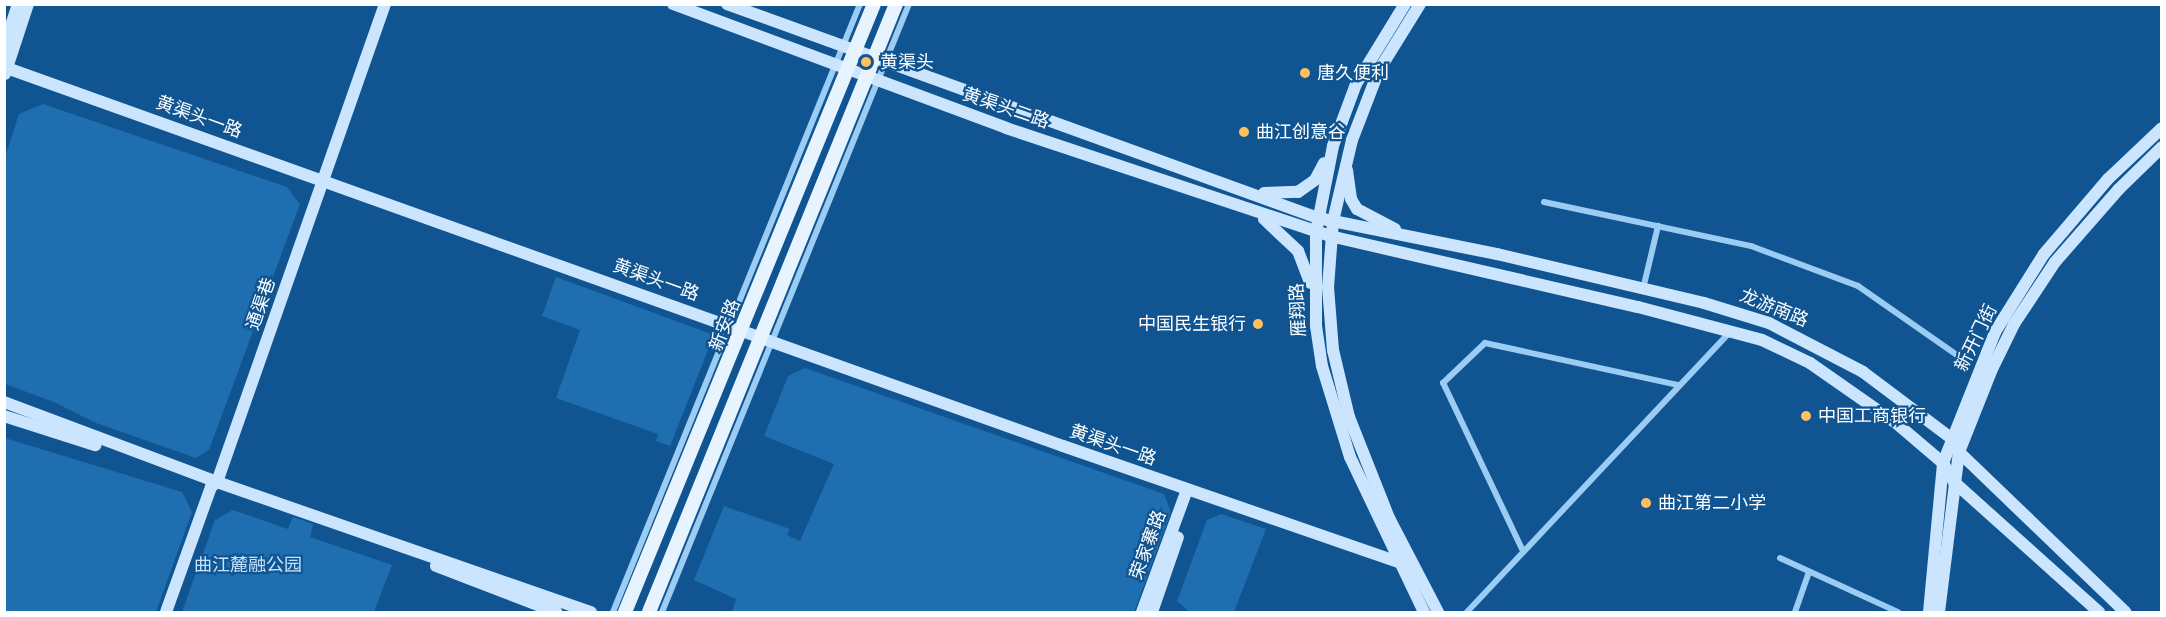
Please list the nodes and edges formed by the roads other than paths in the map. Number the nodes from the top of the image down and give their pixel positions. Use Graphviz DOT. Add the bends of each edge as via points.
graph roads {
  1 [pos="18,4"];
  2 [pos="28,4"];
  3 [pos="385,4"];
  4 [pos="673,4"];
  5 [pos="727,4"];
  6 [pos="860,4"];
  7 [pos="874,4"];
  8 [pos="896,4"];
  9 [pos="909,4"];
  10 [pos="1405,4"];
  11 [pos="1420,4"];
  12 [pos="4,47"];
  13 [pos="850,47"];
  14 [pos="880,61"];
  15 [pos="842,67"];
  16 [pos="5,70"];
  17 [pos="872,79"];
  18 [pos="2162,128"];
  19 [pos="1333,146"];
  20 [pos="2162,147"];
  21 [pos="1346,160"];
  22 [pos="324,181"];
  23 [pos="1247,192"];
  24 [pos="1544,202"];
  25 [pos="1247,209"];
  26 [pos="1318,218"];
  27 [pos="1333,221"];
  28 [pos="1658,226"];
  29 [pos="1316,232"];
  30 [pos="1410,235"];
  31 [pos="1330,237"];
  32 [pos="1643,288"];
  33 [pos="1315,304"];
  34 [pos="737,328"];
  35 [pos="1732,329"];
  36 [pos="767,339"];
  37 [pos="1957,355"];
  38 [pos="1678,385"];
  39 [pos="4,402"];
  40 [pos="4,416"];
  41 [pos="1951,438"];
  42 [pos="1959,452"];
  43 [pos="1943,463"];
  44 [pos="1954,482"];
  45 [pos="214,484"];
  46 [pos="1191,491"];
  47 [pos="1522,549"];
  48 [pos="1780,558"];
  49 [pos="1398,562"];
  50 [pos="1809,572"];
  51 [pos="166,612"];
  52 [pos="555,612"];
  53 [pos="591,612"];
  54 [pos="613,612"];
  55 [pos="625,612"];
  56 [pos="649,612"];
  57 [pos="662,612"];
  58 [pos="1142,612"];
  59 [pos="1152,612"];
  60 [pos="1424,612"];
  61 [pos="1438,612"];
  62 [pos="1467,612"];
  63 [pos="1795,612"];
  64 [pos="1898,612"];
  65 [pos="1929,612"];
  66 [pos="1939,612"];
  67 [pos="2099,612"];
  68 [pos="2125,612"];
  1 -- 12 [label="main road"];
  2 -- 16 [label="main road"];
  3 -- 22 [label="main road, 通渠巷"];
  4 -- 15 [label="main road, 黄渠头二路"];
  5 -- 13 [label="main road, 黄渠头二路"];
  6 -- 13 [label="street"];
  7 -- 13 [label="main road, 新安路"];
  8 -- 14 [label="main road, 新安路"];
  9 -- 14 [label="street"];
  10 -- 19 [label="main road, 雁翔路" via="1356,84"];
  11 -- 21 [label="main road, 雁翔路" via="1379,70"];
  13 -- 14 [label="main road, 黄渠头二路"];
  13 -- 15 [label="main road, 新安路"];
  14 -- 17 [label="main road, 新安路"];
  14 -- 23 [label="main road, 黄渠头二路"];
  15 -- 17 [label="main road, 黄渠头二路"];
  15 -- 34 [label="main road, 新安路"];
  16 -- 22 [label="main road, 黄渠头一路"];
  17 -- 25 [label="main road, 黄渠头二路"];
  17 -- 36 [label="main road, 新安路"];
  18 -- 41 [label="main road, 新开门街" via="2108,179 2044,254 1995,332"];
  19 -- 23 [label="main road" via="1315,180 1298,192"];
  19 -- 26 [label="main road, 雁翔路"];
  20 -- 42 [label="main road, 新开门街" via="2118,189 2049,271 2014,324"];
  21 -- 27 [label="main road, 雁翔路"];
  21 -- 30 [label="main road" via="1349,193 1357,209"];
  22 -- 34 [label="main road, 黄渠头一路"];
  22 -- 45 [label="main road, 通渠巷"];
  23 -- 26 [label="main road, 黄渠头二路"];
  24 -- 28 [label="street"];
  25 -- 29 [label="main road, 黄渠头二路"];
  25 -- 33 [label="main road" via="1280,230 1298,251"];
  26 -- 27 [label="main road, 龙游南路"];
  26 -- 29 [label="main road, 雁翔路"];
  27 -- 30 [label="main road, 龙游南路"];
  27 -- 31 [label="main road, 雁翔路"];
  28 -- 32 [label="street"];
  28 -- 37 [label="street" via="1751,246 1858,286"];
  29 -- 31 [label="main road, 黄渠头二路"];
  29 -- 33 [label="main road, 雁翔路"];
  30 -- 32 [label="main road, 龙游南路"];
  31 -- 35 [label="main road, 龙游南路"];
  31 -- 61 [label="main road, 雁翔路" via="1330,326 1342,392 1373,480"];
  32 -- 41 [label="main road, 龙游南路" via="1740,312 1798,336 1863,372"];
  33 -- 49 [label="main road, 雁翔路" via="1318,343 1336,417"];
  34 -- 36 [label="main road, 黄渠头一路"];
  34 -- 54 [label="street"];
  34 -- 55 [label="main road, 新安路"];
  35 -- 38 [label="street"];
  35 -- 43 [label="main road, 龙游南路" via="1810,363 1896,423"];
  36 -- 46 [label="main road, 黄渠头一路"];
  36 -- 56 [label="main road, 新安路"];
  36 -- 57 [label="street"];
  38 -- 47 [label="street"];
  38 -- 47 [label="street" via="1485,343 1443,383"];
  39 -- 45 [label="main road"];
  40 -- 45 [label="main road"];
  41 -- 42 [label="main road, 龙游南路"];
  41 -- 43 [label="main road, 新开门街"];
  42 -- 44 [label="main road, 新开门街"];
  42 -- 68 [label="main road, 龙游南路"];
  43 -- 44 [label="main road, 龙游南路"];
  43 -- 65 [label="main road, 新开门街"];
  44 -- 66 [label="main road, 新开门街"];
  44 -- 67 [label="main road, 龙游南路"];
  45 -- 51 [label="main road, 通渠巷"];
  45 -- 52 [label="main road"];
  45 -- 53 [label="main road"];
  46 -- 49 [label="main road, 黄渠头一路"];
  46 -- 58 [label="main road, 荣家寨路"];
  46 -- 59 [label="main road, 荣家寨路"];
  47 -- 62 [label="street"];
  48 -- 50 [label="street"];
  49 -- 60 [label="main road, 雁翔路"];
  50 -- 63 [label="street"];
  50 -- 64 [label="street"];
}
